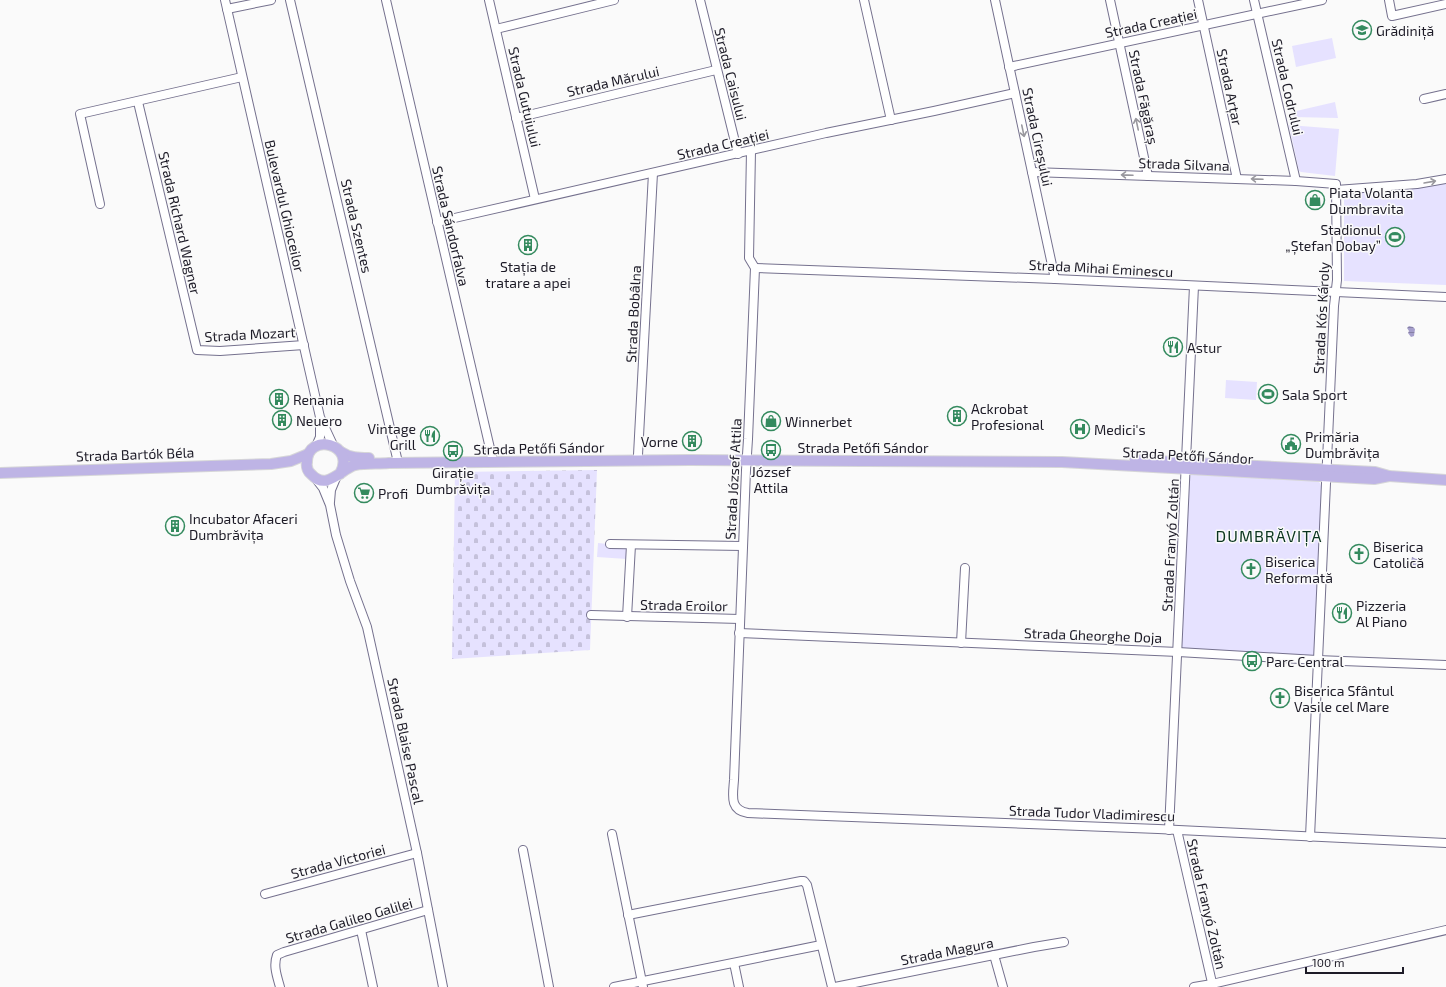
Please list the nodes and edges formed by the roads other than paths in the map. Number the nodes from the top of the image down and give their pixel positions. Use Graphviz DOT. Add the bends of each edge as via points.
graph roads {
  1 [pos="225,0"];
  2 [pos="271,0"];
  3 [pos="290,0"];
  4 [pos="386,0"];
  5 [pos="489,0"];
  6 [pos="614,0"];
  7 [pos="700,0"];
  8 [pos="864,0"];
  9 [pos="995,0"];
  10 [pos="1110,0"];
  11 [pos="1198,0"];
  12 [pos="1254,0"];
  13 [pos="1322,0"];
  14 [pos="1389,0"];
  15 [pos="1446,4"];
  16 [pos="227,9"];
  17 [pos="1257,14"];
  18 [pos="1203,26"];
  19 [pos="496,29"];
  20 [pos="1119,43"];
  21 [pos="1009,67"];
  22 [pos="716,70"];
  23 [pos="242,77"];
  24 [pos="1015,93"];
  25 [pos="1446,94"];
  26 [pos="1424,99"];
  27 [pos="138,102"];
  28 [pos="516,118"];
  29 [pos="891,120"];
  30 [pos="751,151"];
  31 [pos="738,154"];
  32 [pos="1032,172"];
  33 [pos="653,173"];
  34 [pos="1148,176"];
  35 [pos="1237,179"];
  36 [pos="1446,179"];
  37 [pos="1296,180"];
  38 [pos="1336,187"];
  39 [pos="535,199"];
  40 [pos="100,204"];
  41 [pos="437,222"];
  42 [pos="755,268"];
  43 [pos="1055,279"];
  44 [pos="1194,286"];
  45 [pos="1336,292"];
  46 [pos="1446,297"];
  47 [pos="304,345"];
  48 [pos="197,350"];
  49 [pos="320,417"];
  50 [pos="316,446"];
  51 [pos="337,449"];
  52 [pos="308,454"];
  53 [pos="638,455"];
  54 [pos="492,457"];
  55 [pos="397,458"];
  56 [pos="747,458"];
  57 [pos="271,464"];
  58 [pos="1186,466"];
  59 [pos="308,471"];
  60 [pos="0,473"];
  61 [pos="1327,473"];
  62 [pos="338,476"];
  63 [pos="316,478"];
  64 [pos="1446,480"];
  65 [pos="330,505"];
  66 [pos="610,544"];
  67 [pos="631,545"];
  68 [pos="743,546"];
  69 [pos="965,568"];
  70 [pos="591,615"];
  71 [pos="627,617"];
  72 [pos="740,619"];
  73 [pos="739,633"];
  74 [pos="961,643"];
  75 [pos="1178,652"];
  76 [pos="1317,660"];
  77 [pos="1446,665"];
  78 [pos="738,809"];
  79 [pos="1173,830"];
  80 [pos="612,834"];
  81 [pos="1310,837"];
  82 [pos="1446,843"];
  83 [pos="523,850"];
  84 [pos="417,853"];
  85 [pos="265,894"];
  86 [pos="428,910"];
  87 [pos="628,915"];
  88 [pos="361,930"];
  89 [pos="1446,930"];
  90 [pos="1064,942"];
  91 [pos="821,946"];
  92 [pos="994,955"];
  93 [pos="734,964"];
  94 [pos="643,984"];
  95 [pos="1213,986"];
  96 [pos="280,987"];
  97 [pos="373,987"];
  98 [pos="443,987"];
  99 [pos="549,987"];
  100 [pos="614,987"];
  101 [pos="738,987"];
  102 [pos="833,987"];
  103 [pos="1003,987"];
  104 [pos="1194,987"];
  1 -- 16 [label="street, Bulevardul Ghioceilor"];
  2 -- 16 [label="street"];
  3 -- 55 [label="street, Strada Szentes"];
  4 -- 41 [label="street, Strada Sándorfalva"];
  5 -- 19 [label="street, Strada Gutuiului"];
  6 -- 19 [label="street"];
  7 -- 22 [label="street, Strada Caisului"];
  8 -- 29 [label="street"];
  9 -- 21 [label="street, Strada Cireșului"];
  10 -- 20 [label="street, Strada Făgăraș"];
  11 -- 18 [label="street, Strada Arțar"];
  12 -- 17 [label="street, Strada Codrului"];
  13 -- 17 [label="street, Strada Creației"];
  14 -- 15 [label="street" via="1392,16"];
  16 -- 23 [label="street, Bulevardul Ghioceilor"];
  17 -- 18 [label="street, Strada Creației"];
  17 -- 37 [label="street, Strada Codrului"];
  18 -- 20 [label="street, Strada Creației"];
  18 -- 35 [label="street, Strada Arțar"];
  19 -- 28 [label="street, Strada Gutuiului"];
  20 -- 21 [label="street, Strada Creației"];
  34 -- 20 [label="street, Strada Făgăraș, one-way"];
  21 -- 24 [label="street, Strada Cireșului"];
  22 -- 28 [label="street, Strada Mărului"];
  22 -- 31 [label="street, Strada Caisului"];
  23 -- 27 [label="street"];
  23 -- 47 [label="street, Bulevardul Ghioceilor"];
  24 -- 29 [label="street, Strada Creației"];
  24 -- 32 [label="street, Strada Cireșului, one-way"];
  25 -- 26 [label="street"];
  27 -- 40 [label="street" via="80,114"];
  27 -- 48 [label="street, Strada Richard Wagner"];
  28 -- 39 [label="street, Strada Gutuiului"];
  29 -- 30 [label="street, Strada Creației"];
  30 -- 31 [label="street, Strada Creației"];
  30 -- 42 [label="street, Strada József Attila" via="749,258"];
  31 -- 33 [label="street, Strada Creației"];
  34 -- 32 [label="street, Strada Silvana, one-way"];
  32 -- 43 [label="street, Strada Cireșului"];
  33 -- 39 [label="street, Strada Creației"];
  33 -- 53 [label="street, Strada Bobâlna"];
  34 -- 35 [label="street, Strada Silvana"];
  37 -- 35 [label="street, Strada Silvana, one-way"];
  38 -- 36 [label="street, Strada Silvana, one-way" via="1417,184"];
  37 -- 38 [label="street, Strada Silvana"];
  38 -- 45 [label="street, Strada Kós Károly"];
  39 -- 41 [label="street, Strada Creației"];
  41 -- 54 [label="street, Strada Sándorfalva"];
  42 -- 43 [label="street, Strada Mihai Eminescu"];
  42 -- 56 [label="street, Strada József Attila"];
  43 -- 44 [label="street, Strada Mihai Eminescu"];
  44 -- 45 [label="street, Strada Mihai Eminescu"];
  44 -- 58 [label="street, Strada Franyó Zoltán"];
  45 -- 46 [label="street, Strada Mihai Eminescu"];
  45 -- 61 [label="street, Strada Kós Károly"];
  47 -- 48 [label="street, Strada Mozart"];
  47 -- 49 [label="street, Bulevardul Ghioceilor"];
  49 -- 50 [label="street, Bulevardul Ghioceilor" via="320,437"];
  49 -- 51 [label="street, Bulevardul Ghioceilor"];
  50 -- 51 [label="main road" via="328,444"];
  50 -- 52 [label="main road"];
  51 -- 55 [label="main road, Strada Petőfi Sándor" via="355,458"];
  51 -- 62 [label="main road" via="344,463"];
  52 -- 57 [label="main road, Strada Bartók Béla" via="291,461"];
  52 -- 59 [label="main road"];
  53 -- 54 [label="main road, Strada Petőfi Sándor"];
  53 -- 56 [label="main road, Strada Petőfi Sándor"];
  54 -- 55 [label="main road, Strada Petőfi Sándor"];
  56 -- 58 [label="main road, Strada Petőfi Sándor" via="1062,456"];
  56 -- 62 [label="main road, Strada Petőfi Sándor" via="389,463 356,465"];
  56 -- 68 [label="street, Strada József Attila"];
  57 -- 59 [label="main road, Strada Bartók Béla"];
  57 -- 60 [label="main road, Strada Bartók Béla"];
  58 -- 61 [label="main road, Strada Petőfi Sándor"];
  58 -- 75 [label="street, Strada Franyó Zoltán"];
  59 -- 63 [label="main road"];
  61 -- 64 [label="main road, Strada Petőfi Sándor" via="1374,480 1389,476"];
  61 -- 76 [label="street, Strada Kós Károly"];
  62 -- 63 [label="main road" via="322,481"];
  62 -- 65 [label="street, Strada Blaise Pascal" via="331,490"];
  63 -- 65 [label="street, Strada Blaise Pascal"];
  65 -- 84 [label="street, Strada Blaise Pascal" via="336,535 367,627"];
  66 -- 67 [label="street"];
  67 -- 68 [label="street"];
  67 -- 71 [label="street, Strada Eroilor"];
  68 -- 72 [label="street, Strada József Attila"];
  69 -- 74 [label="street"];
  70 -- 71 [label="street, Strada Eroilor"];
  71 -- 72 [label="street, Strada Eroilor"];
  72 -- 73 [label="street, Strada József Attila"];
  73 -- 74 [label="street, Strada Gheorghe Doja"];
  73 -- 78 [label="street, Strada József Attila" via="733,800"];
  74 -- 75 [label="street, Strada Gheorghe Doja"];
  75 -- 76 [label="street, Strada Gheorghe Doja"];
  75 -- 79 [label="street, Strada Franyó Zoltán"];
  76 -- 77 [label="street, Strada Gheorghe Doja"];
  76 -- 81 [label="street, Strada Kós Károly"];
  78 -- 79 [label="street, Strada Tudor Vladimirescu" via="748,813"];
  79 -- 81 [label="street, Strada Tudor Vladimirescu"];
  79 -- 95 [label="street, Strada Franyó Zoltán"];
  80 -- 87 [label="street"];
  81 -- 82 [label="street, Strada Tudor Vladimirescu"];
  83 -- 99 [label="street"];
  84 -- 85 [label="street, Strada Victoriei"];
  84 -- 86 [label="street, Strada Blaise Pascal"];
  86 -- 88 [label="street, Strada Galileo Galilei"];
  86 -- 98 [label="street, Strada Blaise Pascal"];
  87 -- 91 [label="street" via="804,881 807,884"];
  87 -- 94 [label="street"];
  88 -- 96 [label="street, Strada Galileo Galilei" via="277,955 275,961"];
  88 -- 97 [label="street"];
  89 -- 95 [label="street"];
  90 -- 92 [label="street, Strada Magura"];
  91 -- 93 [label="street"];
  91 -- 102 [label="street"];
  92 -- 102 [label="street, Strada Magura"];
  92 -- 103 [label="street"];
  93 -- 94 [label="street"];
  93 -- 101 [label="street"];
  94 -- 100 [label="street"];
  95 -- 104 [label="street"];
}
